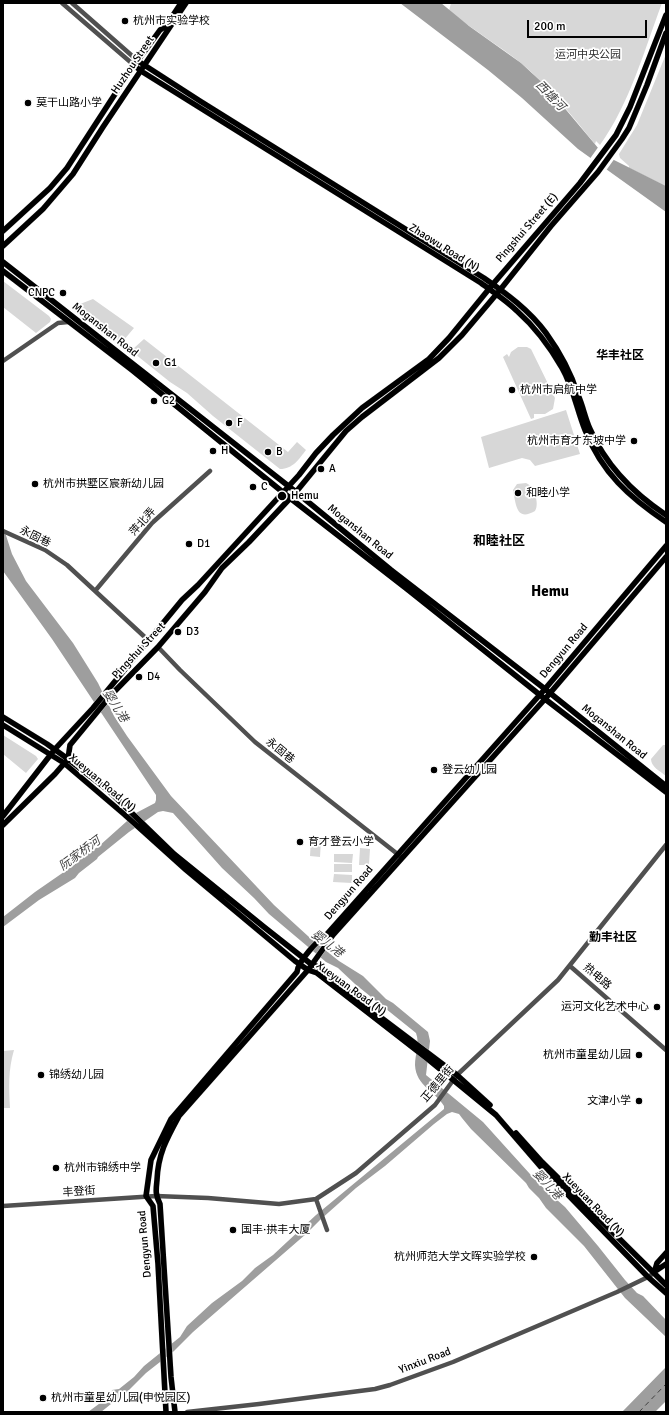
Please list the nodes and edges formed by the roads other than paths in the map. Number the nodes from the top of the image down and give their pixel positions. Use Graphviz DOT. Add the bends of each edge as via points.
graph roads {
  1 [pos="62,3"];
  2 [pos="72,3"];
  3 [pos="181,3"];
  4 [pos="186,3"];
  5 [pos="175,15"];
  6 [pos="666,15"];
  7 [pos="666,33"];
  8 [pos="136,63"];
  9 [pos="145,65"];
  10 [pos="141,71"];
  11 [pos="3,231"];
  12 [pos="3,246"];
  13 [pos="3,262"];
  14 [pos="3,271"];
  15 [pos="491,287"];
  16 [pos="498,292"];
  17 [pos="58,314"];
  18 [pos="68,322"];
  19 [pos="58,323"];
  20 [pos="3,361"];
  21 [pos="210,471"];
  22 [pos="288,486"];
  23 [pos="283,491"];
  24 [pos="296,492"];
  25 [pos="290,498"];
  26 [pos="666,515"];
  27 [pos="666,522"];
  28 [pos="3,531"];
  29 [pos="666,546"];
  30 [pos="666,557"];
  31 [pos="95,591"];
  32 [pos="148,640"];
  33 [pos="158,647"];
  34 [pos="110,691"];
  35 [pos="547,691"];
  36 [pos="540,694"];
  37 [pos="545,699"];
  38 [pos="95,710"];
  39 [pos="3,716"];
  40 [pos="3,724"];
  41 [pos="53,751"];
  42 [pos="66,761"];
  43 [pos="666,786"];
  44 [pos="666,792"];
  45 [pos="3,816"];
  46 [pos="3,825"];
  47 [pos="145,831"];
  48 [pos="666,845"];
  49 [pos="397,854"];
  50 [pos="402,858"];
  51 [pos="304,958"];
  52 [pos="300,964"];
  53 [pos="311,964"];
  54 [pos="570,966"];
  55 [pos="308,970"];
  56 [pos="416,1047"];
  57 [pos="666,1050"];
  58 [pos="454,1079"];
  59 [pos="146,1196"];
  60 [pos="156,1196"];
  61 [pos="316,1199"];
  62 [pos="3,1206"];
  63 [pos="327,1230"];
  64 [pos="666,1252"];
  65 [pos="666,1264"];
  66 [pos="654,1273"];
  67 [pos="648,1277"];
  68 [pos="666,1285"];
  69 [pos="666,1293"];
  70 [pos="166,1412"];
  71 [pos="175,1412"];
  72 [pos="187,1412"];
  1 -- 8 [label="street"];
  2 -- 8 [label="street"];
  3 -- 5 [label="main road, Huzhou Street"];
  4 -- 5 [label="main road, Huzhou Street"];
  5 -- 8 [label="main road, Huzhou Street" via="160,30"];
  5 -- 9 [label="main road, Huzhou Street"];
  6 -- 15 [label="main road, Pingshui Street (E)" via="630,107 616,135"];
  7 -- 16 [label="main road, Pingshui Street (E)" via="647,85 622,139 598,172"];
  8 -- 9 [label="main road, Zhaowu Road (N)"];
  8 -- 10 [label="main road, Zhaowu Road (N)"];
  8 -- 11 [label="main road, Huzhou Street" via="67,168 50,188"];
  9 -- 10 [label="main road, Huzhou Street"];
  9 -- 15 [label="main road, Zhaowu Road (N)"];
  10 -- 12 [label="main road, Huzhou Street" via="73,174 42,209"];
  10 -- 15 [label="main road, Zhaowu Road (N)"];
  13 -- 22 [label="main road, Moganshan Road"];
  14 -- 17 [label="main road, Moganshan Road"];
  15 -- 16 [label="main road, Zhaowu Road (N)"];
  15 -- 22 [label="main road, Pingshui Street (E)" via="439,348 362,408 329,439"];
  16 -- 24 [label="main road, Pingshui Street (E)" via="439,358 346,431"];
  16 -- 26 [label="main road, Zhaowu Road (N)" via="509,296 546,332 574,382 590,430 607,460 634,491"];
  16 -- 27 [label="main road, Zhaowu Road (N)" via="540,336 556,359 567,378 596,454 609,473 635,500"];
  17 -- 18 [label="main road, Moganshan Road"];
  17 -- 19 [label="street"];
  18 -- 19 [label="street"];
  18 -- 23 [label="main road, Moganshan Road"];
  19 -- 20 [label="street"];
  21 -- 31 [label="street, 萍北弄" via="152,523"];
  22 -- 23 [label="main road, Pingshui Street"];
  22 -- 24 [label="main road, Moganshan Road"];
  23 -- 25 [label="main road, Moganshan Road"];
  23 -- 32 [label="main road, Pingshui Street"];
  24 -- 25 [label="main road, Pingshui Street"];
  24 -- 35 [label="main road, Moganshan Road" via="390,570"];
  25 -- 33 [label="main road, Pingshui Street" via="222,568"];
  25 -- 36 [label="main road, Moganshan Road"];
  28 -- 31 [label="street, 永固巷" via="45,550 67,565"];
  29 -- 35 [label="main road, Dengyun Road"];
  30 -- 35 [label="main road, Dengyun Road"];
  31 -- 32 [label="street, 永固巷"];
  32 -- 34 [label="main road, Pingshui Street"];
  33 -- 34 [label="main road, Pingshui Street"];
  33 -- 49 [label="street, 永固巷" via="255,742"];
  34 -- 38 [label="main road, Pingshui Street"];
  35 -- 36 [label="main road, Dengyun Road"];
  35 -- 37 [label="main road, Dengyun Road"];
  35 -- 43 [label="main road, Moganshan Road"];
  36 -- 37 [label="main road, Moganshan Road"];
  36 -- 49 [label="main road, Dengyun Road"];
  37 -- 44 [label="main road, Moganshan Road"];
  37 -- 50 [label="main road, Dengyun Road"];
  38 -- 41 [label="main road, Pingshui Street"];
  38 -- 42 [label="main road, Pingshui Street" via="70,745"];
  39 -- 41 [label="main road, Xueyuan Road (N)"];
  40 -- 41 [label="main road, Xueyuan Road (N)"];
  41 -- 42 [label="main road, Xueyuan Road (N)"];
  41 -- 45 [label="main road, Pingshui Street"];
  42 -- 46 [label="main road, Pingshui Street"];
  42 -- 47 [label="main road, Xueyuan Road (N)"];
  47 -- 51 [label="main road, Xueyuan Road (N)"];
  47 -- 52 [label="main road, Xueyuan Road (N)" via="177,863"];
  48 -- 54 [label="street, 正德里街"];
  49 -- 50 [label="street, 永固巷"];
  49 -- 51 [label="main road, Dengyun Road"];
  50 -- 53 [label="main road, Dengyun Road"];
  51 -- 52 [label="main road, Dengyun Road"];
  51 -- 53 [label="main road, Xueyuan Road (N)"];
  52 -- 55 [label="main road, Xueyuan Road (N)"];
  52 -- 59 [label="main road, Dengyun Road" via="297,972 171,1119 151,1160"];
  53 -- 55 [label="main road, Dengyun Road"];
  53 -- 56 [label="main road, Xueyuan Road (N)" via="321,968"];
  54 -- 57 [label="street, 热电路"];
  54 -- 58 [label="street, 正德里街"];
  55 -- 56 [label="main road, Xueyuan Road (N)" via="316,973"];
  55 -- 60 [label="main road, Dengyun Road" via="179,1116 161,1152 157,1169"];
  56 -- 58 [label="main road, Xueyuan Road (N)"];
  58 -- 61 [label="street, 正德里街" via="435,1105 356,1173"];
  58 -- 66 [label="main road, Xueyuan Road (N)" via="501,1115 542,1162"];
  58 -- 67 [label="main road, Xueyuan Road (N)" via="503,1122 540,1166"];
  59 -- 60 [label="street, 丰登街"];
  59 -- 62 [label="street, 丰登街"];
  59 -- 70 [label="main road, Dengyun Road" via="153,1206"];
  60 -- 61 [label="street, 正德里街" via="279,1204"];
  60 -- 71 [label="main road, Dengyun Road" via="160,1204"];
  61 -- 63 [label="street"];
  64 -- 66 [label="main road, Yinxiu Road" via="657,1263"];
  65 -- 66 [label="main road, Yinxiu Road"];
  66 -- 67 [label="street, Yinxiu Road"];
  66 -- 68 [label="main road, Xueyuan Road (N)"];
  67 -- 69 [label="main road, Xueyuan Road (N)"];
  67 -- 72 [label="street, Yinxiu Road" via="453,1362 390,1385"];
}
